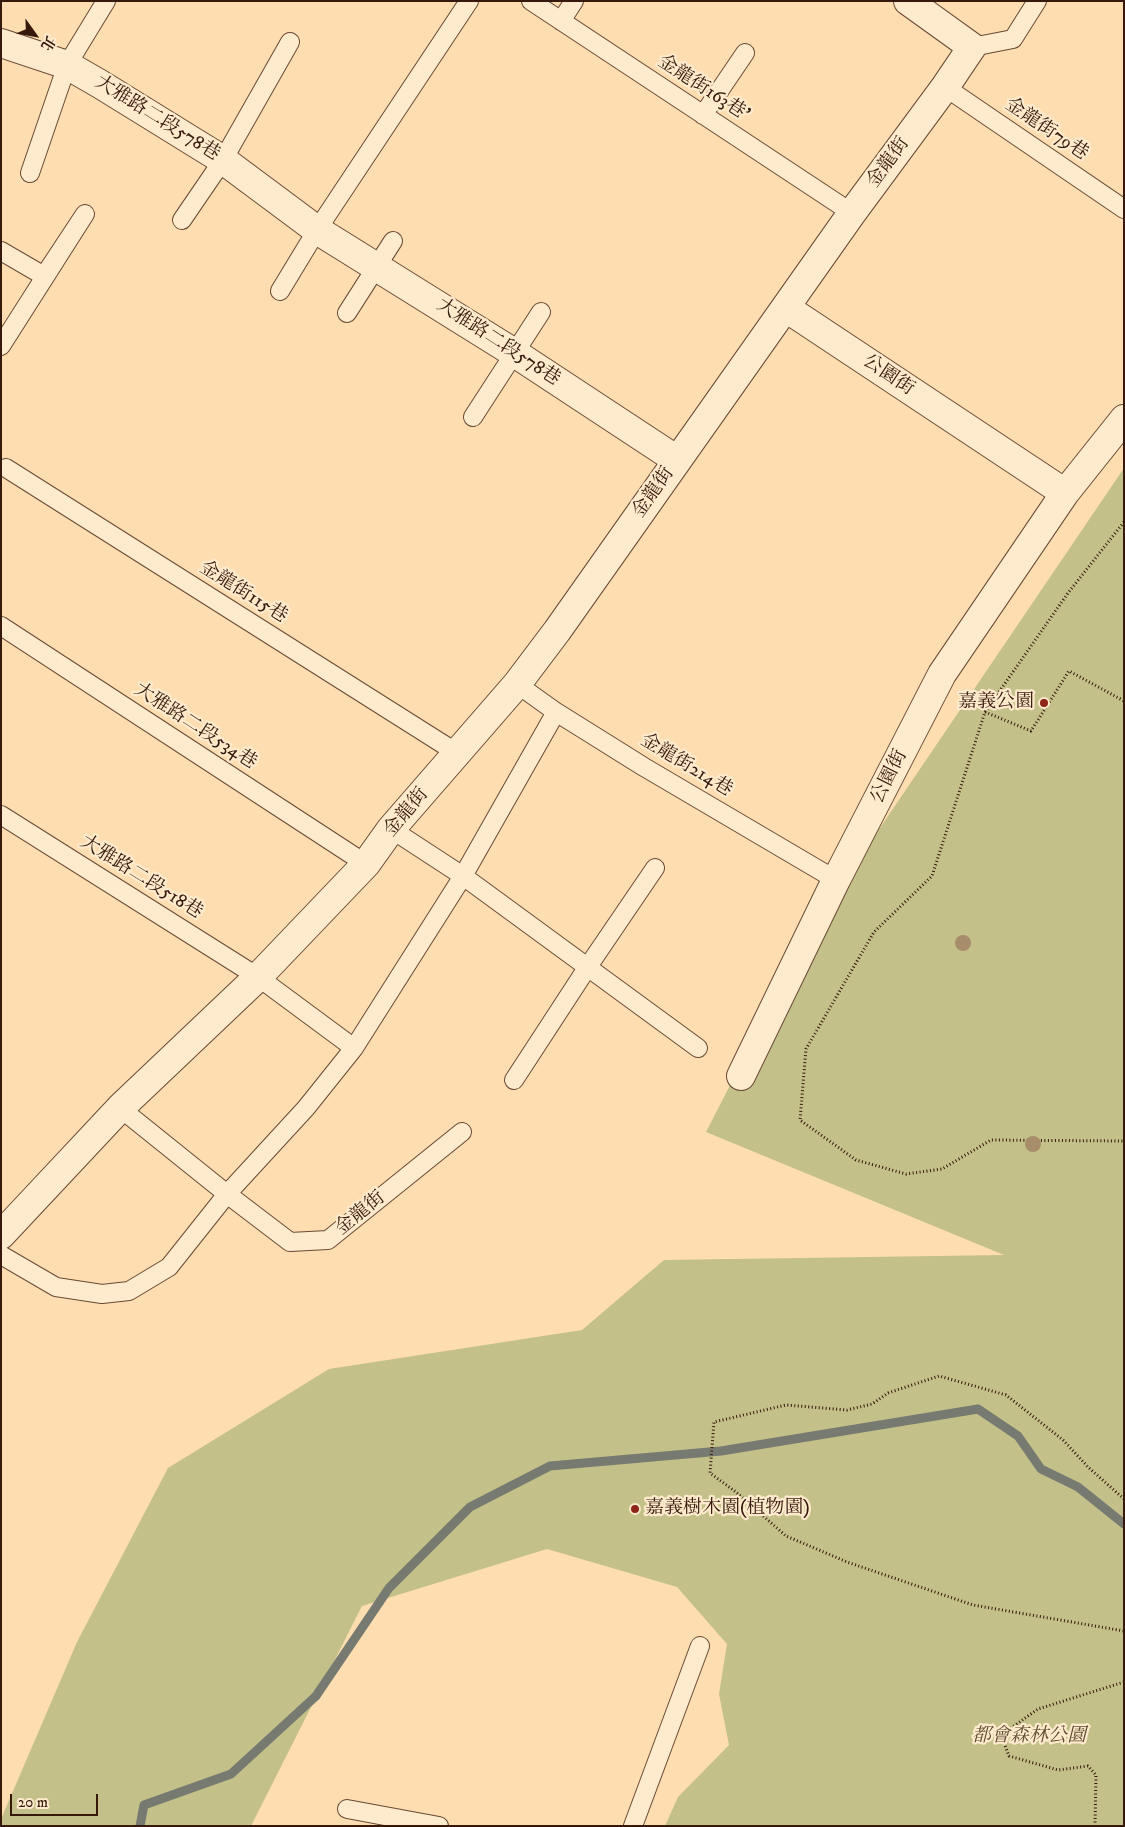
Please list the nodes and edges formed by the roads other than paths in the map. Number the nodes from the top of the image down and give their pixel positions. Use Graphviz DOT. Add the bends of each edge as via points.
graph roads {
  1 [pos="106,1"];
  2 [pos="468,1"];
  3 [pos="532,1"];
  4 [pos="574,1"];
  5 [pos="908,1"];
  6 [pos="1037,1"];
  7 [pos="561,20"];
  8 [pos="290,42"];
  9 [pos="1,43"];
  10 [pos="972,47"];
  11 [pos="745,54"];
  12 [pos="68,64"];
  13 [pos="945,87"];
  14 [pos="703,115"];
  15 [pos="223,160"];
  16 [pos="30,173"];
  17 [pos="1124,209"];
  18 [pos="852,212"];
  19 [pos="182,220"];
  20 [pos="317,230"];
  21 [pos="393,241"];
  22 [pos="1,251"];
  23 [pos="377,266"];
  24 [pos="280,291"];
  25 [pos="786,308"];
  26 [pos="541,312"];
  27 [pos="347,313"];
  28 [pos="1,346"];
  29 [pos="516,354"];
  30 [pos="473,417"];
  31 [pos="1124,419"];
  32 [pos="677,460"];
  33 [pos="6,468"];
  34 [pos="1065,493"];
  35 [pos="1,626"];
  36 [pos="517,684"];
  37 [pos="556,712"];
  38 [pos="456,753"];
  39 [pos="1,815"];
  40 [pos="391,829"];
  41 [pos="366,864"];
  42 [pos="655,868"];
  43 [pos="463,876"];
  44 [pos="836,880"];
  45 [pos="588,968"];
  46 [pos="258,978"];
  47 [pos="354,1048"];
  48 [pos="698,1048"];
  49 [pos="740,1076"];
  50 [pos="514,1080"];
  51 [pos="120,1108"];
  52 [pos="462,1132"];
  53 [pos="227,1194"];
  54 [pos="1,1235"];
  55 [pos="1,1256"];
  56 [pos="700,1646"];
  57 [pos="347,1808"];
  58 [pos="439,1826"];
  59 [pos="633,1826"];
  1 -- 12 [label="lane"];
  2 -- 20 [label="lane"];
  3 -- 7 [label="lane, 金龍街163巷'"];
  4 -- 7 [label="lane"];
  5 -- 10 [label="street"];
  6 -- 10 [label="lane" via="1013,39"];
  7 -- 14 [label="lane, 金龍街163巷'"];
  8 -- 15 [label="lane"];
  9 -- 12 [label="street, 大雅路二段578巷"];
  10 -- 13 [label="street, 金龍街"];
  11 -- 14 [label="lane"];
  12 -- 15 [label="street, 大雅路二段578巷"];
  12 -- 16 [label="lane"];
  13 -- 17 [label="lane, 金龍街79巷"];
  13 -- 18 [label="street, 金龍街"];
  14 -- 18 [label="lane, 金龍街163巷'"];
  15 -- 19 [label="lane"];
  15 -- 20 [label="street, 大雅路二段578巷"];
  18 -- 25 [label="street, 金龍街"];
  20 -- 23 [label="street, 大雅路二段578巷"];
  20 -- 24 [label="lane"];
  21 -- 23 [label="lane"];
  22 -- 28 [label="lane" via="44,276 85,214"];
  23 -- 27 [label="lane"];
  23 -- 29 [label="street, 大雅路二段578巷"];
  25 -- 32 [label="street, 金龍街"];
  25 -- 34 [label="street, 公園街"];
  26 -- 29 [label="lane"];
  29 -- 30 [label="lane"];
  29 -- 32 [label="street, 大雅路二段578巷"];
  31 -- 34 [label="street, 公園街"];
  32 -- 36 [label="street, 金龍街"];
  33 -- 38 [label="lane, 金龍街115巷"];
  34 -- 44 [label="street, 公園街" via="942,674"];
  35 -- 41 [label="lane, 大雅路二段534巷"];
  36 -- 37 [label="lane, 金龍街214巷"];
  36 -- 38 [label="street, 金龍街"];
  37 -- 43 [label="lane"];
  37 -- 44 [label="lane, 金龍街214巷"];
  38 -- 40 [label="street, 金龍街"];
  39 -- 46 [label="lane, 大雅路二段518巷"];
  40 -- 41 [label="street, 金龍街"];
  40 -- 43 [label="lane"];
  41 -- 46 [label="street, 金龍街"];
  42 -- 45 [label="lane"];
  43 -- 45 [label="lane"];
  43 -- 47 [label="lane"];
  44 -- 49 [label="street, 公園街"];
  45 -- 48 [label="lane"];
  45 -- 50 [label="lane"];
  46 -- 47 [label="lane"];
  46 -- 51 [label="street, 金龍街"];
  47 -- 53 [label="lane" via="306,1108"];
  51 -- 53 [label="lane, 金龍街"];
  51 -- 54 [label="street, 金龍街"];
  52 -- 53 [label="lane, 金龍街" via="328,1240 290,1242"];
  53 -- 55 [label="lane" via="169,1267 129,1291 102,1294 56,1287"];
  56 -- 59 [label="lane"];
  57 -- 58 [label="lane"];
}
